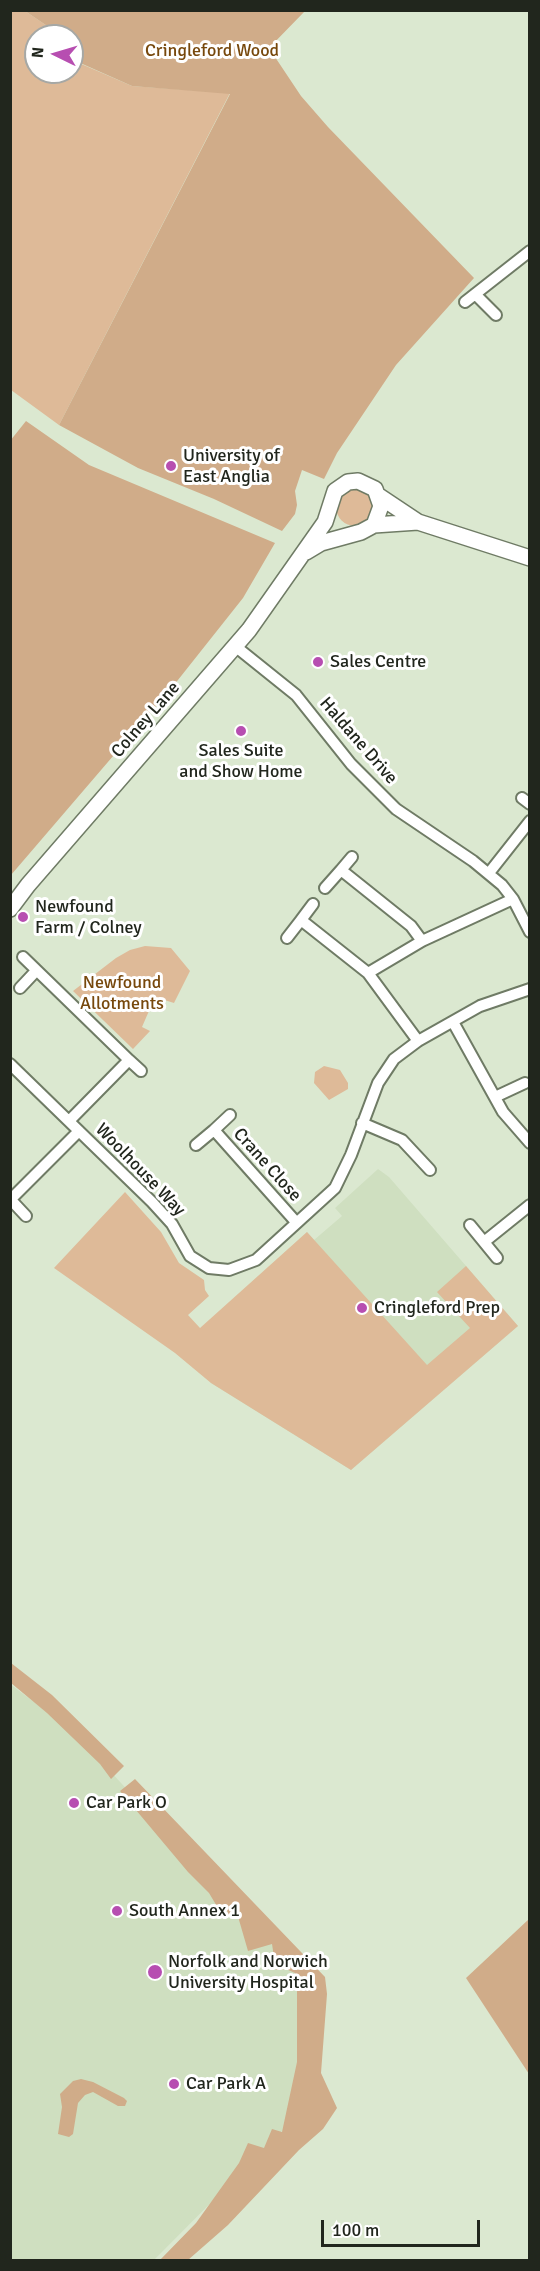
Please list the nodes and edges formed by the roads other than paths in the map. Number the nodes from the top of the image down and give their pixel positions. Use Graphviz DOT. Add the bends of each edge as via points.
graph roads {
  1 [pos="530,251"];
  2 [pos="475,294"];
  3 [pos="465,302"];
  4 [pos="496,315"];
  5 [pos="379,496"];
  6 [pos="329,506"];
  7 [pos="418,522"];
  8 [pos="374,525"];
  9 [pos="354,533"];
  10 [pos="306,552"];
  11 [pos="530,558"];
  12 [pos="236,646"];
  13 [pos="530,821"];
  14 [pos="352,857"];
  15 [pos="341,870"];
  16 [pos="489,873"];
  17 [pos="325,888"];
  18 [pos="513,899"];
  19 [pos="313,904"];
  20 [pos="10,909"];
  21 [pos="301,920"];
  22 [pos="530,932"];
  23 [pos="287,938"];
  24 [pos="422,941"];
  25 [pos="23,957"];
  26 [pos="36,971"];
  27 [pos="368,973"];
  28 [pos="20,988"];
  29 [pos="530,989"];
  30 [pos="453,1022"];
  31 [pos="418,1041"];
  32 [pos="129,1060"];
  33 [pos="10,1064"];
  34 [pos="141,1071"];
  35 [pos="525,1083"];
  36 [pos="495,1097"];
  37 [pos="230,1115"];
  38 [pos="69,1122"];
  39 [pos="362,1123"];
  40 [pos="214,1130"];
  41 [pos="79,1131"];
  42 [pos="530,1143"];
  43 [pos="196,1145"];
  44 [pos="430,1170"];
  45 [pos="11,1200"];
  46 [pos="530,1205"];
  47 [pos="26,1216"];
  48 [pos="296,1222"];
  49 [pos="470,1225"];
  50 [pos="484,1242"];
  51 [pos="497,1258"];
  1 -- 2 [label="street"];
  2 -- 3 [label="street"];
  2 -- 4 [label="street"];
  5 -- 6 [label="street, Colney Lane" via="367,484 348,482 335,491"];
  5 -- 7 [label="street, Colney Lane"];
  5 -- 8 [label="street" via="381,506"];
  6 -- 9 [label="street" via="336,525"];
  6 -- 10 [label="street, Colney Lane" via="325,522"];
  7 -- 8 [label="street, Colney Lane"];
  7 -- 11 [label="street"];
  8 -- 9 [label="street, Colney Lane"];
  9 -- 10 [label="street, Colney Lane"];
  10 -- 12 [label="street, Colney Lane"];
  12 -- 16 [label="street, Haldane Drive" via="296,695 351,764 396,809"];
  12 -- 20 [label="street, Colney Lane"];
  13 -- 16 [label="street"];
  14 -- 15 [label="street"];
  15 -- 17 [label="street"];
  15 -- 24 [label="street" via="411,926"];
  16 -- 18 [label="street, Haldane Drive"];
  18 -- 22 [label="street, Haldane Drive"];
  18 -- 24 [label="street"];
  19 -- 21 [label="street"];
  21 -- 23 [label="street"];
  21 -- 27 [label="street"];
  24 -- 27 [label="street"];
  25 -- 26 [label="street"];
  26 -- 28 [label="street"];
  26 -- 32 [label="street"];
  27 -- 31 [label="street"];
  29 -- 30 [label="street, Woolhouse Way" via="480,1006"];
  30 -- 31 [label="street, Woolhouse Way"];
  30 -- 36 [label="street"];
  31 -- 39 [label="street, Woolhouse Way" via="394,1059 378,1083"];
  32 -- 34 [label="street"];
  32 -- 38 [label="street"];
  33 -- 38 [label="street, Woolhouse Way"];
  35 -- 36 [label="street"];
  36 -- 42 [label="street"];
  37 -- 40 [label="street, Crane Close"];
  38 -- 41 [label="street, Woolhouse Way"];
  39 -- 44 [label="street" via="402,1140"];
  39 -- 48 [label="street, Woolhouse Way" via="335,1188"];
  40 -- 43 [label="street, Crane Close"];
  40 -- 48 [label="street, Crane Close"];
  41 -- 45 [label="street"];
  41 -- 48 [label="street, Woolhouse Way" via="172,1224 190,1256 209,1268 229,1270 248,1265"];
  45 -- 47 [label="street"];
  46 -- 50 [label="street"];
  49 -- 50 [label="street"];
  50 -- 51 [label="street"];
}
